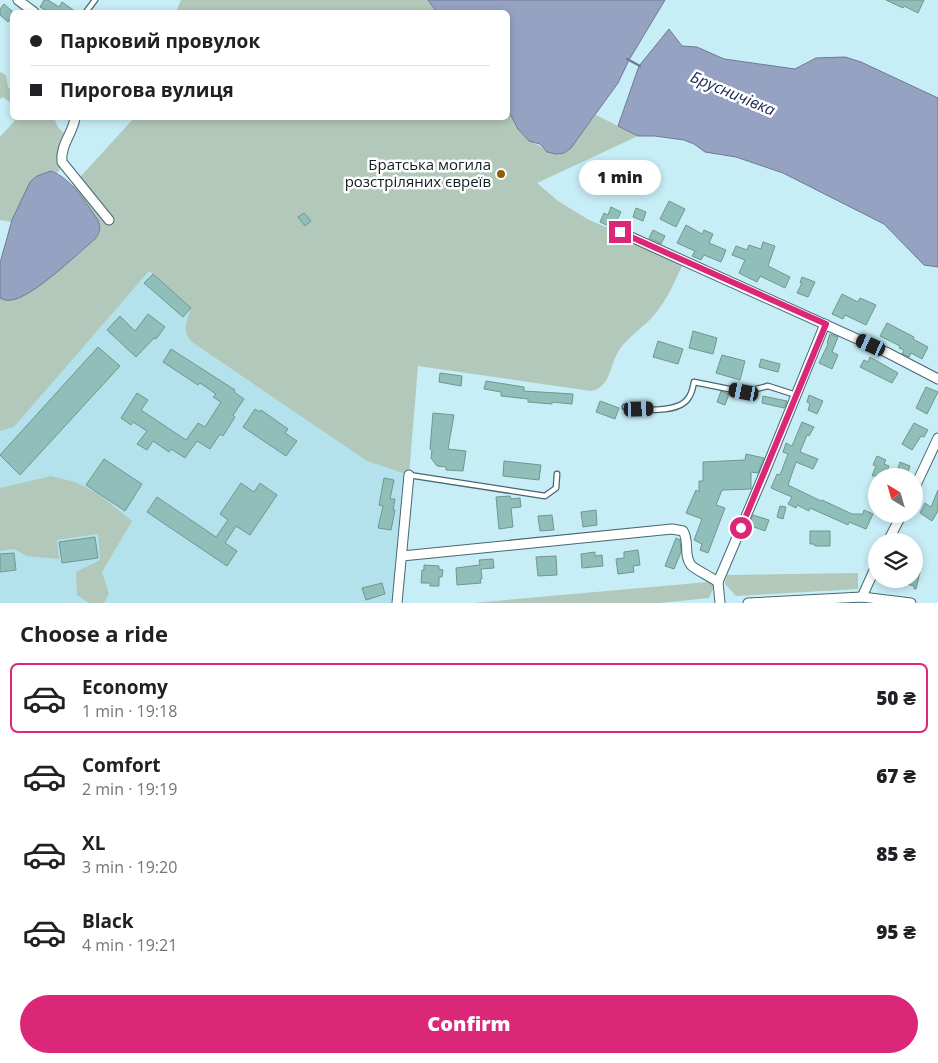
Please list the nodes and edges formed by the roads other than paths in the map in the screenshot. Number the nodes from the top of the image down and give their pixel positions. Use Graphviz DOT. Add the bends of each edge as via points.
graph roads {
  1 [pos="18,0"];
  2 [pos="31,10"];
  3 [pos="74,120"];
  4 [pos="109,220"];
  5 [pos="620,232"];
  6 [pos="826,324"];
  7 [pos="938,379"];
  8 [pos="796,395"];
  9 [pos="625,407"];
  10 [pos="938,438"];
  11 [pos="923,470"];
  12 [pos="557,474"];
  13 [pos="409,475"];
  14 [pos="402,556"];
  15 [pos="718,582"];
  16 [pos="868,584"];
  17 [pos="862,597"];
  18 [pos="397,603"];
  19 [pos="720,603"];
  20 [pos="748,603"];
  21 [pos="911,603"];
  1 -- 2 [label="street"];
  3 -- 4 [label="street" via="63,148 62,162"];
  5 -- 6 [label="street"];
  6 -- 7 [label="street"];
  6 -- 8 [label="street"];
  8 -- 9 [label="lane" via="768,386 744,392 694,382 689,399 678,407"];
  8 -- 15 [label="street"];
  10 -- 11 [label="street"];
  12 -- 13 [label="lane" via="556,488 545,496"];
  13 -- 14 [label="street"];
  14 -- 15 [label="street" via="672,529 682,531 686,537 690,564"];
  14 -- 18 [label="street"];
  15 -- 19 [label="street"];
  16 -- 17 [label="street"];
  17 -- 20 [label="street"];
  17 -- 21 [label="street"];
}
